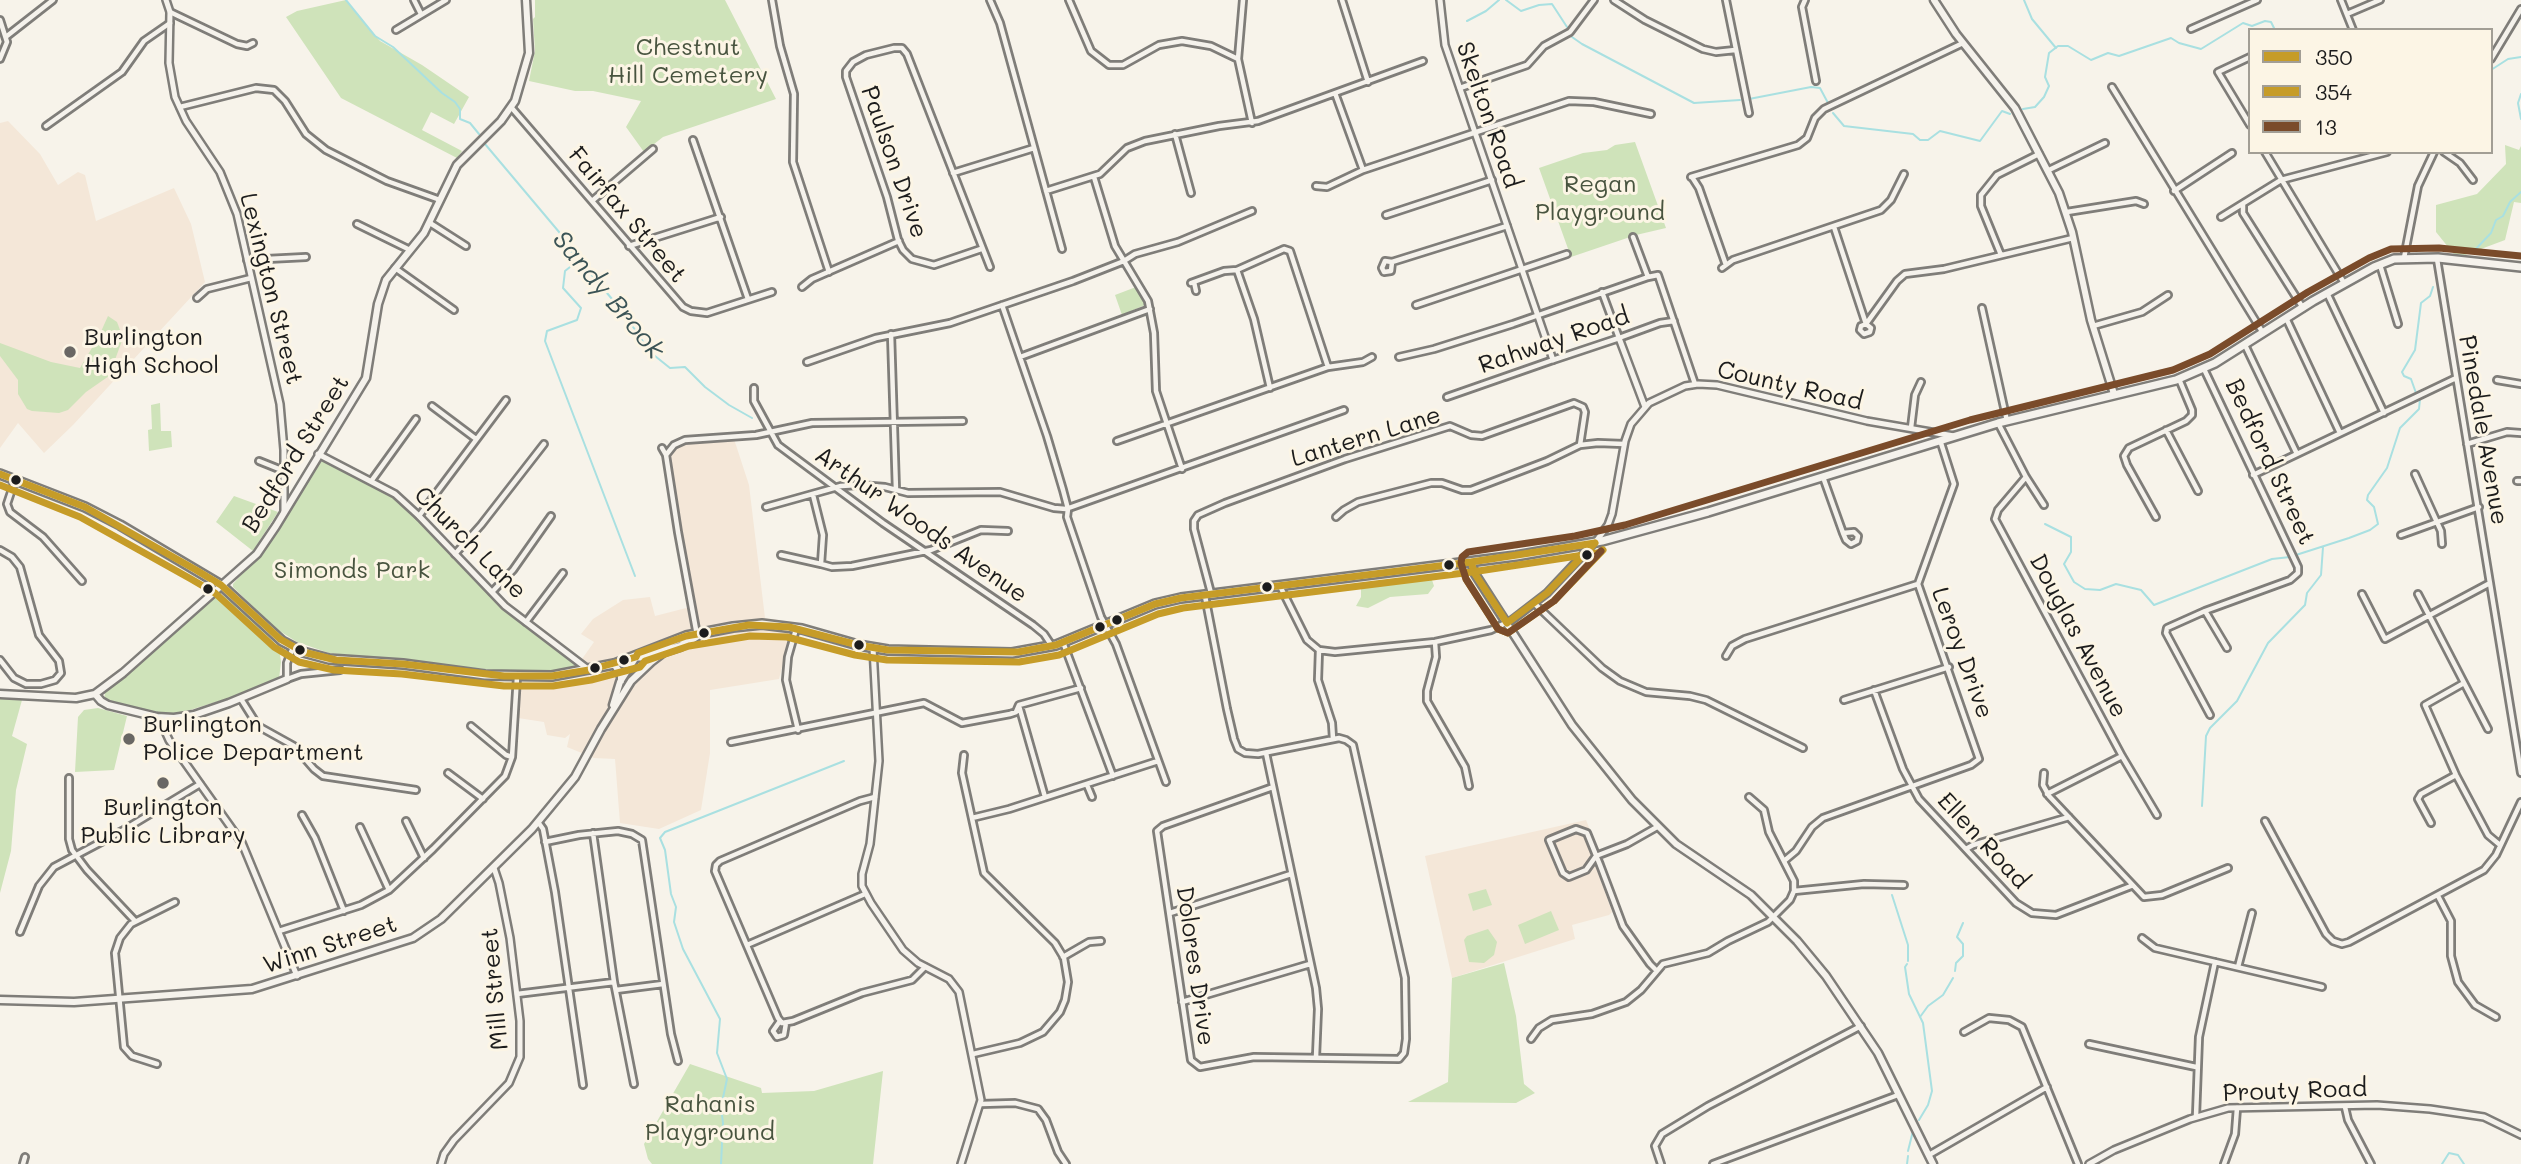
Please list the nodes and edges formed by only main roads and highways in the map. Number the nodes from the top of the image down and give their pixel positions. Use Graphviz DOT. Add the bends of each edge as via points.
graph roads {
  1 [pos="526,0"];
  2 [pos="1934,0"];
  3 [pos="2521,267"];
  4 [pos="2114,394"];
  5 [pos="0,474"];
  6 [pos="1471,562"];
  7 [pos="221,585"];
  8 [pos="697,635"];
  9 [pos="671,649"];
  10 [pos="636,657"];
  11 [pos="614,664"];
  12 [pos="635,677"];
  13 [pos="287,680"];
  14 [pos="620,682"];
  15 [pos="0,694"];
  16 [pos="95,694"];
  17 [pos="610,714"];
  18 [pos="0,1000"];
  19 [pos="1933,1164"];
  1 -- 7 [label="main road, Bedford Street" via="529,53 511,107 457,165 430,223 386,280 366,378 257,554"];
  2 -- 4 [label="main road" via="2013,105 2049,170 2067,212"];
  3 -- 4 [label="main road" via="2436,258 2404,258 2380,265 2204,369"];
  4 -- 6 [label="main road" via="1998,423 1595,543"];
  5 -- 7 [label="main road" via="109,519"];
  6 -- 8 [label="main road" via="1208,593 1163,602 1052,646 1005,653 873,648 796,628 750,625"];
  6 -- 19 [label="main road" via="1584,742 1657,827 1690,855 1745,889 1818,965 1878,1053"];
  7 -- 11 [label="main road" via="276,636 329,659 517,677 552,676"];
  7 -- 16 [label="main road, Bedford Street"];
  8 -- 9 [label="main road"];
  8 -- 10 [label="main road"];
  9 -- 10 [label="main road"];
  9 -- 12 [label="main road, Winn Street"];
  10 -- 11 [label="main road"];
  10 -- 12 [label="main road"];
  10 -- 14 [label="main road, Winn Street"];
  11 -- 14 [label="main road"];
  12 -- 17 [label="main road, Winn Street"];
  13 -- 16 [label="main road" via="194,715 162,718 105,704"];
  14 -- 17 [label="main road, Winn Street"];
  15 -- 16 [label="main road" via="76,698"];
  17 -- 18 [label="main road, Winn Street" via="575,777 538,822 436,923 413,938 252,989 51,1003"];
}
